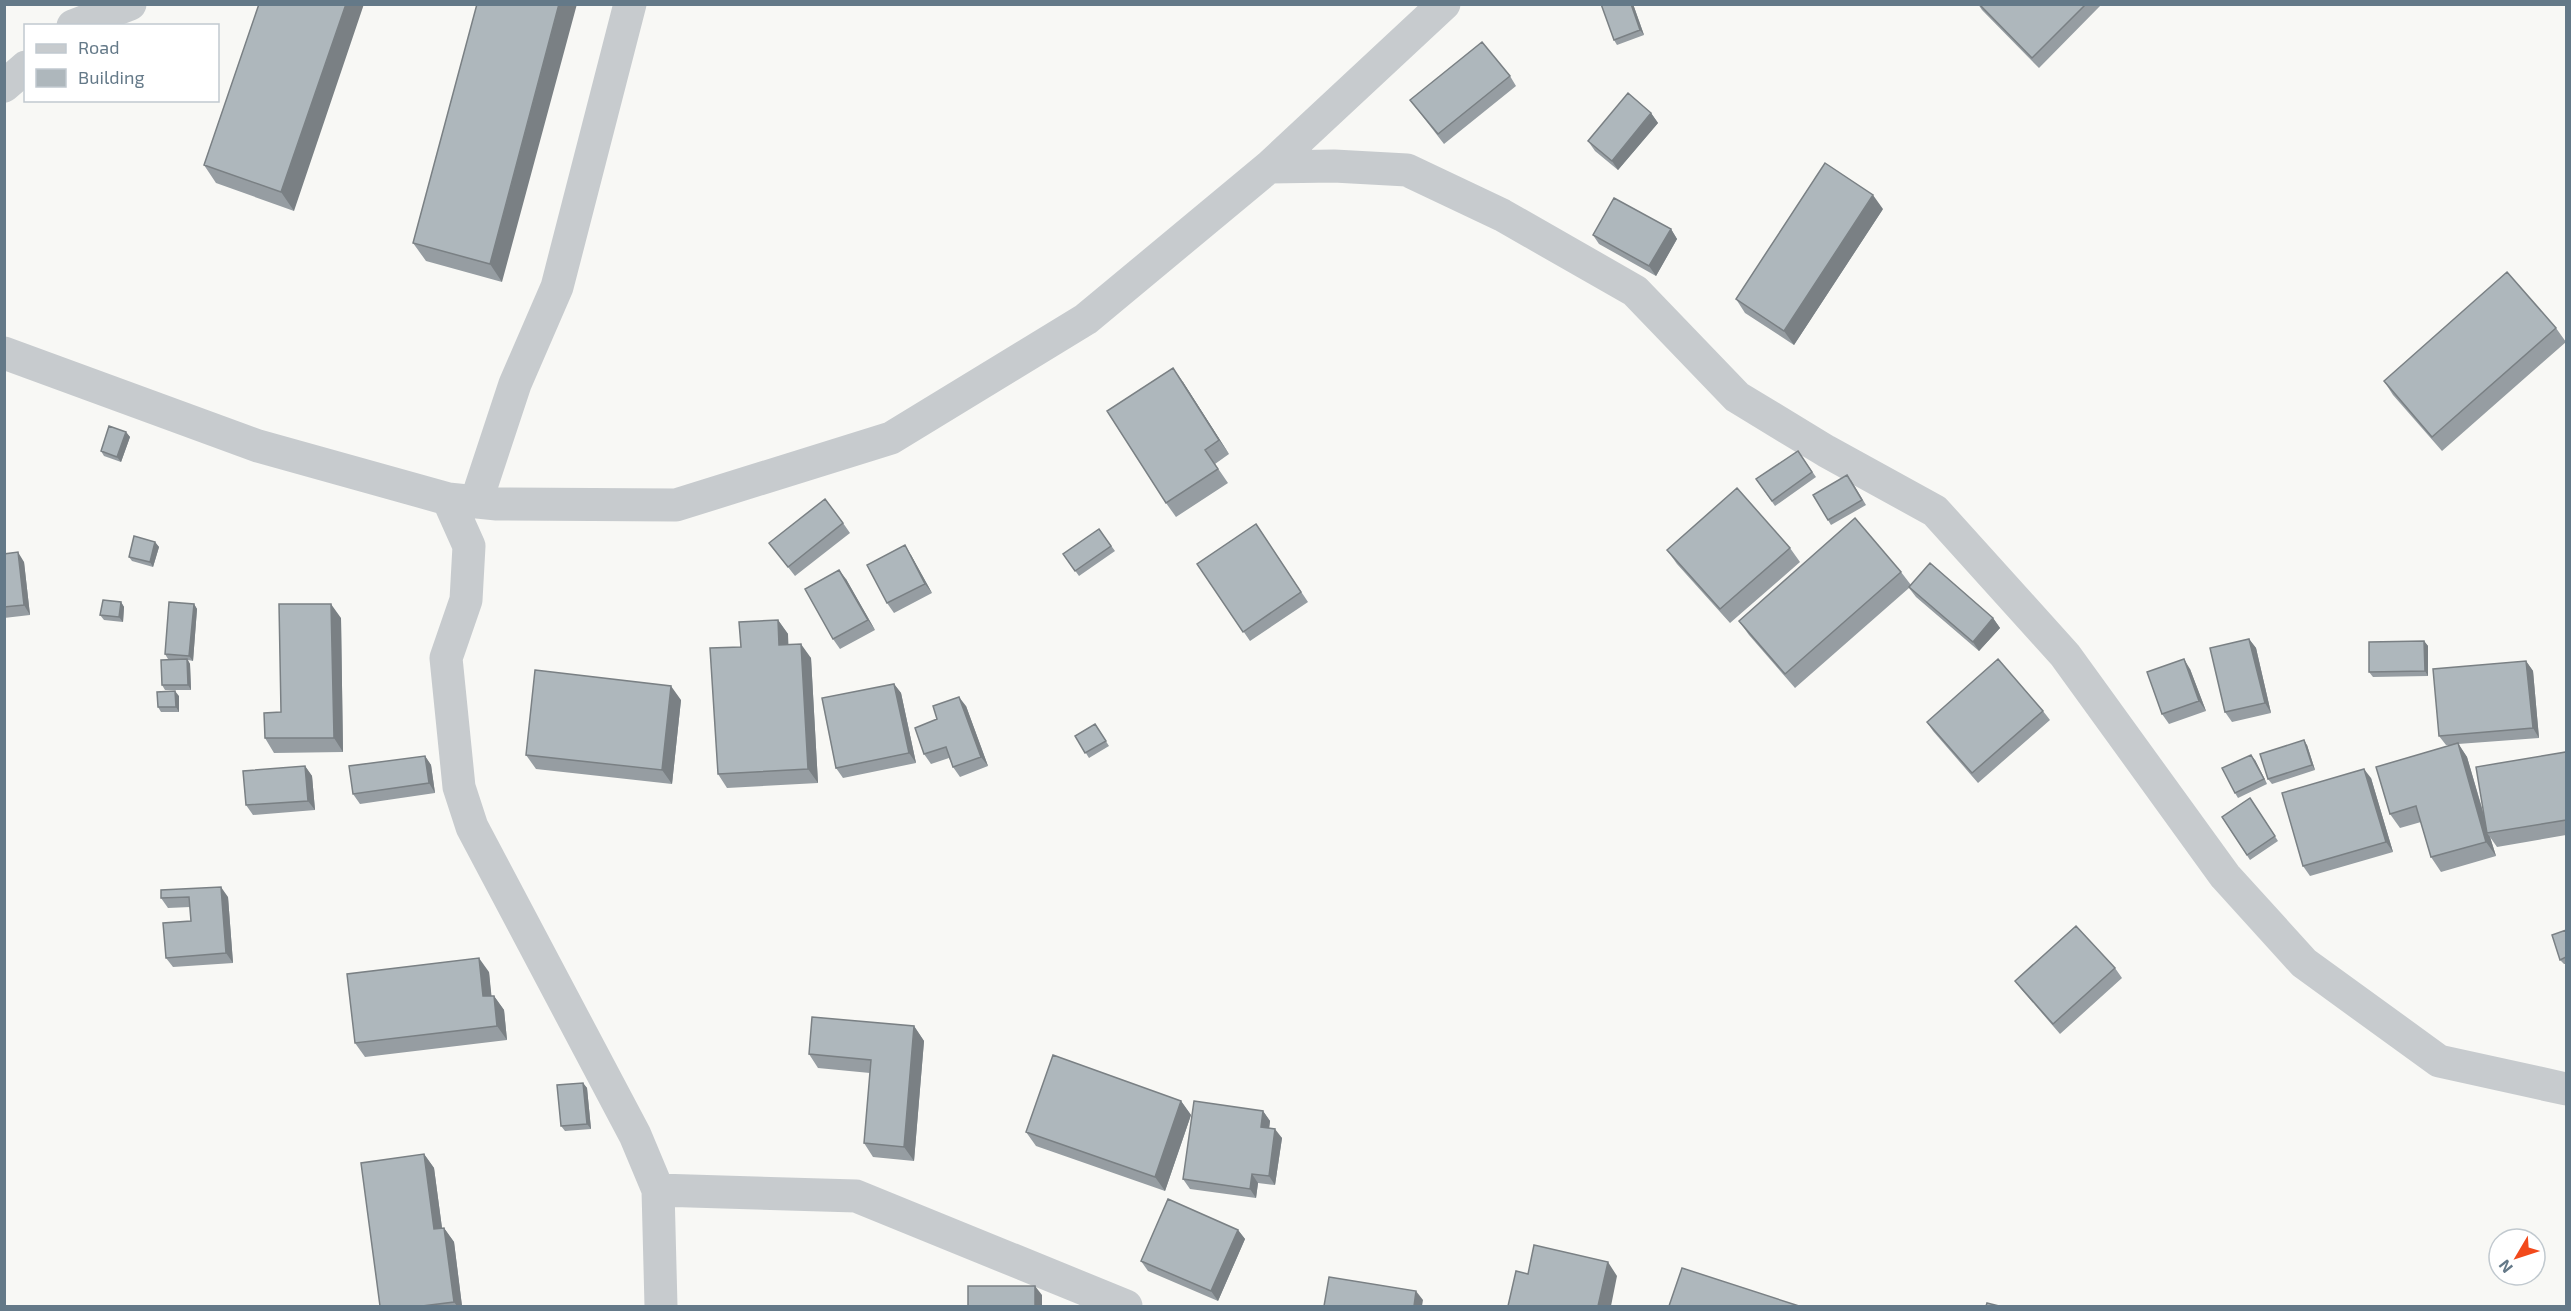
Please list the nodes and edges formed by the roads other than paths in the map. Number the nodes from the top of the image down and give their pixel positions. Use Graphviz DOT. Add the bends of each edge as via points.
graph roads {
  1 [pos="130,4"];
  2 [pos="630,4"];
  3 [pos="1444,4"];
  4 [pos="78,24"];
  5 [pos="24,69"];
  6 [pos="4,86"];
  7 [pos="1269,167"];
  8 [pos="4,353"];
  9 [pos="474,501"];
  10 [pos="469,546"];
  11 [pos="2566,1089"];
  12 [pos="658,1190"];
  13 [pos="661,1306"];
  14 [pos="1126,1306"];
  1 -- 4 [label="street"];
  2 -- 9 [label="street" via="557,287 515,384"];
  3 -- 7 [label="street"];
  5 -- 6 [label="street"];
  7 -- 9 [label="street" via="1086,319 891,438 675,505"];
  7 -- 11 [label="street" via="1407,170 1502,215 1635,291 1737,397 1935,511 2066,655 2225,876 2304,963 2439,1061"];
  8 -- 9 [label="street" via="258,446"];
  9 -- 10 [label="street"];
  9 -- 10 [label="street"];
  10 -- 12 [label="street" via="466,600 446,658 459,787 471,827 635,1135"];
  12 -- 13 [label="street"];
  12 -- 14 [label="street" via="856,1196"];
}
